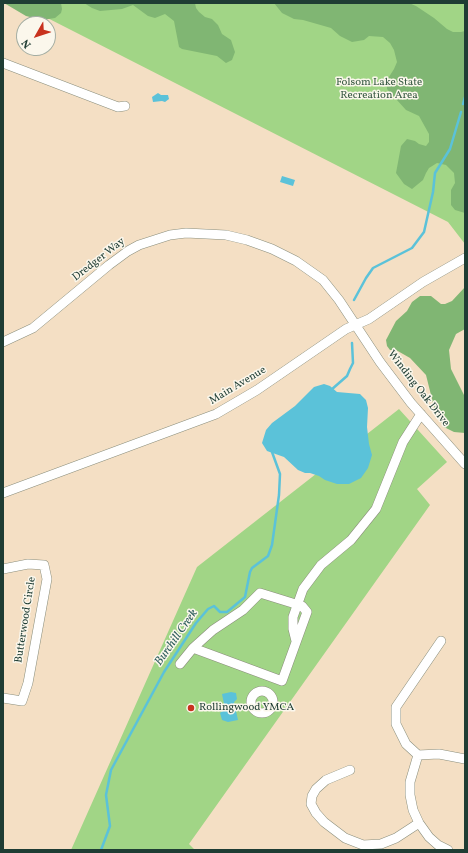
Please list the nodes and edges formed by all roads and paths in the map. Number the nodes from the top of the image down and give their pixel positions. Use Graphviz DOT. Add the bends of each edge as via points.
graph roads {
  1 [pos="3,63"];
  2 [pos="125,106"];
  3 [pos="465,258"];
  4 [pos="356,326"];
  5 [pos="3,342"];
  6 [pos="421,414"];
  7 [pos="465,464"];
  8 [pos="3,493"];
  9 [pos="3,569"];
  10 [pos="297,604"];
  11 [pos="441,641"];
  12 [pos="193,648"];
  13 [pos="180,664"];
  14 [pos="270,677"];
  15 [pos="265,692"];
  16 [pos="3,698"];
  17 [pos="418,756"];
  18 [pos="465,759"];
  19 [pos="350,770"];
  20 [pos="419,824"];
  21 [pos="448,850"];
  1 -- 2 [label="street" via="118,107"];
  3 -- 4 [label="street, Main Avenue"];
  4 -- 5 [label="street, Dredger Way" via="323,280 296,261 247,240 226,235 186,233 156,239 128,251 33,328"];
  4 -- 6 [label="street, Winding Oak Drive" via="380,362"];
  4 -- 8 [label="street, Main Avenue" via="216,414"];
  6 -- 7 [label="street, Winding Oak Drive"];
  6 -- 10 [label="street" via="403,442 376,509 351,540 321,565 303,590"];
  9 -- 16 [label="street, Butterwood Circle" via="28,564 44,566 47,579 28,683 22,701"];
  10 -- 12 [label="street" via="260,593 243,610 213,630"];
  10 -- 14 [label="street" via="307,612 282,681"];
  11 -- 17 [label="street" via="396,707 396,724 406,744"];
  12 -- 13 [label="street"];
  12 -- 14 [label="street"];
  14 -- 15 [label="street"];
  17 -- 18 [label="street" via="439,754"];
  17 -- 20 [label="street" via="409,788 413,810"];
  19 -- 20 [label="street" via="326,780 312,796 311,804 324,822 345,838 363,845 381,844"];
  20 -- 21 [label="street" via="438,845"];
}
